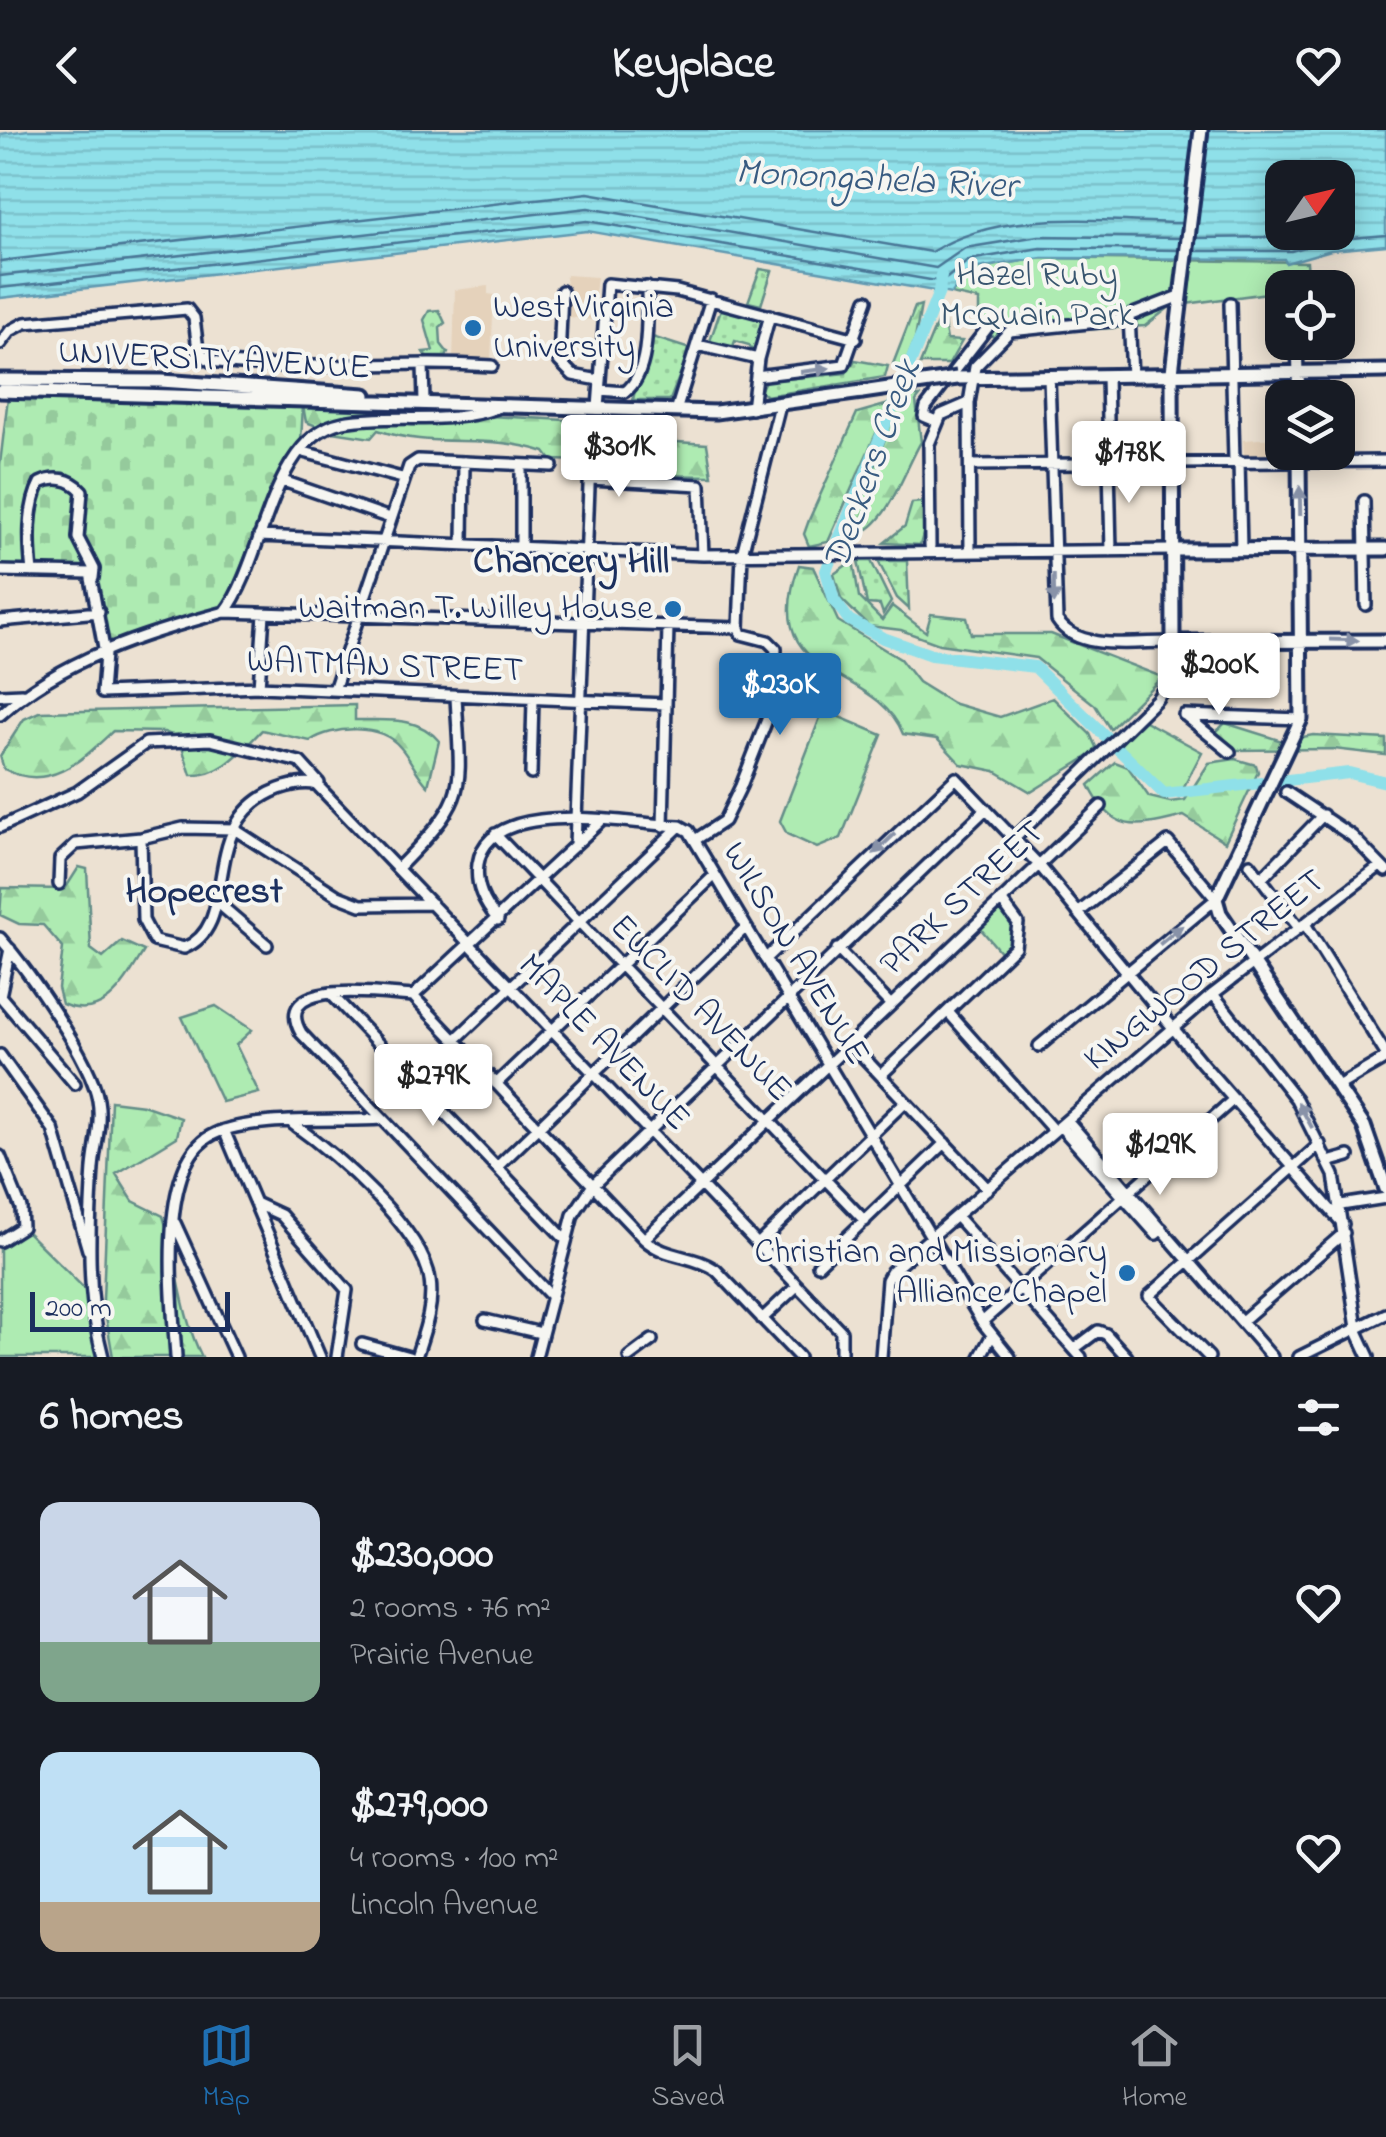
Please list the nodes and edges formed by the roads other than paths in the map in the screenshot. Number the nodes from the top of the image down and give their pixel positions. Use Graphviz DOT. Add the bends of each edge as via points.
graph roads {
  1 [pos="1201,130"];
  2 [pos="647,288"];
  3 [pos="562,290"];
  4 [pos="711,299"];
  5 [pos="867,300"];
  6 [pos="1181,302"];
  7 [pos="1230,302"];
  8 [pos="770,315"];
  9 [pos="1128,316"];
  10 [pos="988,327"];
  11 [pos="1179,337"];
  12 [pos="856,338"];
  13 [pos="0,344"];
  14 [pos="698,346"];
  15 [pos="758,358"];
  16 [pos="1298,360"];
  17 [pos="423,364"];
  18 [pos="492,366"];
  19 [pos="1172,372"];
  20 [pos="1386,372"];
  21 [pos="1204,373"];
  22 [pos="1233,373"];
  23 [pos="1298,374"];
  24 [pos="756,376"];
  25 [pos="1049,376"];
  26 [pos="1107,376"];
  27 [pos="1132,376"];
  28 [pos="973,377"];
  29 [pos="0,380"];
  30 [pos="1298,380"];
  31 [pos="600,386"];
  32 [pos="0,391"];
  33 [pos="424,402"];
  34 [pos="968,403"];
  35 [pos="507,405"];
  36 [pos="780,406"];
  37 [pos="598,408"];
  38 [pos="752,409"];
  39 [pos="676,411"];
  40 [pos="936,422"];
  41 [pos="300,452"];
  42 [pos="1265,459"];
  43 [pos="1355,460"];
  44 [pos="590,461"];
  45 [pos="1237,461"];
  46 [pos="1386,461"];
  47 [pos="464,462"];
  48 [pos="1107,462"];
  49 [pos="1171,463"];
  50 [pos="521,464"];
  51 [pos="1052,464"];
  52 [pos="970,465"];
  53 [pos="552,466"];
  54 [pos="1300,470"];
  55 [pos="402,478"];
  56 [pos="590,479"];
  57 [pos="283,481"];
  58 [pos="1364,501"];
  59 [pos="390,518"];
  60 [pos="260,536"];
  61 [pos="383,541"];
  62 [pos="463,543"];
  63 [pos="521,546"];
  64 [pos="930,546"];
  65 [pos="588,548"];
  66 [pos="1240,549"];
  67 [pos="1300,549"];
  68 [pos="1386,549"];
  69 [pos="1111,550"];
  70 [pos="1173,550"];
  71 [pos="1366,550"];
  72 [pos="1054,551"];
  73 [pos="970,552"];
  74 [pos="703,554"];
  75 [pos="742,554"];
  76 [pos="0,572"];
  77 [pos="32,572"];
  78 [pos="91,576"];
  79 [pos="1366,604"];
  80 [pos="98,612"];
  81 [pos="224,612"];
  82 [pos="264,614"];
  83 [pos="356,615"];
  84 [pos="0,621"];
  85 [pos="585,624"];
  86 [pos="668,626"];
  87 [pos="740,628"];
  88 [pos="1302,640"];
  89 [pos="1386,641"];
  90 [pos="1173,642"];
  91 [pos="105,654"];
  92 [pos="258,687"];
  93 [pos="334,690"];
  94 [pos="23,694"];
  95 [pos="0,695"];
  96 [pos="456,697"];
  97 [pos="533,700"];
  98 [pos="582,702"];
  99 [pos="666,704"];
  100 [pos="0,715"];
  101 [pos="1301,719"];
  102 [pos="1230,752"];
  103 [pos="530,774"];
  104 [pos="1286,792"];
  105 [pos="328,793"];
  106 [pos="1101,806"];
  107 [pos="986,808"];
  108 [pos="1323,816"];
  109 [pos="576,820"];
  110 [pos="600,822"];
  111 [pos="663,826"];
  112 [pos="680,826"];
  113 [pos="0,827"];
  114 [pos="234,830"];
  115 [pos="495,834"];
  116 [pos="141,838"];
  117 [pos="1015,838"];
  118 [pos="695,840"];
  119 [pos="575,845"];
  120 [pos="1250,864"];
  121 [pos="1039,865"];
  122 [pos="399,867"];
  123 [pos="1383,868"];
  124 [pos="715,875"];
  125 [pos="1263,877"];
  126 [pos="538,880"];
  127 [pos="59,884"];
  128 [pos="1001,900"];
  129 [pos="1216,900"];
  130 [pos="218,903"];
  131 [pos="432,904"];
  132 [pos="1078,914"];
  133 [pos="498,920"];
  134 [pos="580,923"];
  135 [pos="1302,926"];
  136 [pos="746,927"];
  137 [pos="0,938"];
  138 [pos="267,945"];
  139 [pos="470,945"];
  140 [pos="10,949"];
  141 [pos="837,949"];
  142 [pos="765,958"];
  143 [pos="1254,962"];
  144 [pos="621,966"];
  145 [pos="1126,971"];
  146 [pos="512,987"];
  147 [pos="330,993"];
  148 [pos="1213,994"];
  149 [pos="0,996"];
  150 [pos="413,996"];
  151 [pos="788,998"];
  152 [pos="891,1005"];
  153 [pos="661,1007"];
  154 [pos="948,1012"];
  155 [pos="1173,1028"];
  156 [pos="554,1031"];
  157 [pos="454,1040"];
  158 [pos="850,1043"];
  159 [pos="1039,1046"];
  160 [pos="0,1055"];
  161 [pos="1386,1056"];
  162 [pos="828,1064"];
  163 [pos="717,1065"];
  164 [pos="592,1072"];
  165 [pos="881,1076"];
  166 [pos="76,1084"];
  167 [pos="496,1084"];
  168 [pos="1338,1086"];
  169 [pos="1234,1100"];
  170 [pos="906,1102"];
  171 [pos="382,1120"];
  172 [pos="769,1121"];
  173 [pos="292,1124"];
  174 [pos="537,1126"];
  175 [pos="1060,1126"];
  176 [pos="224,1130"];
  177 [pos="650,1131"];
  178 [pos="870,1135"];
  179 [pos="945,1143"];
  180 [pos="1320,1144"];
  181 [pos="0,1156"];
  182 [pos="1349,1156"];
  183 [pos="1328,1162"];
  184 [pos="497,1167"];
  185 [pos="1294,1167"];
  186 [pos="825,1179"];
  187 [pos="593,1185"];
  188 [pos="700,1185"];
  189 [pos="901,1187"];
  190 [pos="988,1188"];
  191 [pos="1386,1189"];
  192 [pos="1126,1194"];
  193 [pos="1386,1198"];
  194 [pos="255,1203"];
  195 [pos="1342,1205"];
  196 [pos="956,1216"];
  197 [pos="174,1221"];
  198 [pos="865,1221"];
  199 [pos="1343,1228"];
  200 [pos="930,1238"];
  201 [pos="565,1239"];
  202 [pos="644,1239"];
  203 [pos="0,1241"];
  204 [pos="758,1244"];
  205 [pos="90,1257"];
  206 [pos="1189,1260"];
  207 [pos="818,1266"];
  208 [pos="798,1286"];
  209 [pos="1020,1288"];
  210 [pos="552,1296"];
  211 [pos="1386,1314"];
  212 [pos="762,1319"];
  213 [pos="486,1320"];
  214 [pos="1242,1321"];
  215 [pos="982,1322"];
  216 [pos="1356,1329"];
  217 [pos="542,1333"];
  218 [pos="992,1335"];
  219 [pos="652,1340"];
  220 [pos="362,1344"];
  221 [pos="1077,1353"];
  222 [pos="103,1357"];
  223 [pos="176,1357"];
  224 [pos="236,1357"];
  225 [pos="320,1357"];
  226 [pos="337,1357"];
  227 [pos="412,1357"];
  228 [pos="536,1357"];
  229 [pos="629,1357"];
  230 [pos="799,1357"];
  231 [pos="841,1357"];
  232 [pos="881,1357"];
  233 [pos="980,1357"];
  234 [pos="1010,1357"];
  235 [pos="1126,1357"];
  236 [pos="1209,1357"];
  237 [pos="1272,1357"];
  238 [pos="1299,1357"];
  239 [pos="1369,1357"];
  1 -- 6 [label="main road"];
  2 -- 4 [label="street"];
  2 -- 31 [label="street" via="646,335 634,383 625,392"];
  2 -- 31 [label="street" via="607,284"];
  3 -- 31 [label="street" via="559,362"];
  4 -- 8 [label="street"];
  4 -- 14 [label="street"];
  5 -- 12 [label="street"];
  6 -- 9 [label="street"];
  6 -- 11 [label="main road"];
  7 -- 22 [label="street"];
  8 -- 12 [label="street"];
  8 -- 15 [label="street"];
  9 -- 27 [label="street"];
  9 -- 28 [label="street" via="1010,331 974,367"];
  10 -- 40 [label="street" via="926,407 924,416"];
  11 -- 19 [label="main road"];
  11 -- 21 [label="main road" via="1189,368"];
  24 -- 12 [label="street, one-way" via="844,365"];
  13 -- 17 [label="street" via="26,323 187,309 198,350 210,361 313,369"];
  14 -- 15 [label="street"];
  14 -- 39 [label="street"];
  15 -- 24 [label="street"];
  16 -- 23 [label="street"];
  17 -- 18 [label="street"];
  17 -- 33 [label="street"];
  19 -- 21 [label="main road, UNIVERSITY AVENUE"];
  19 -- 27 [label="main road, UNIVERSITY AVENUE"];
  19 -- 49 [label="main road"];
  20 -- 23 [label="main road, UNIVERSITY AVENUE"];
  21 -- 22 [label="main road, UNIVERSITY AVENUE"];
  22 -- 23 [label="main road, UNIVERSITY AVENUE"];
  22 -- 45 [label="street"];
  23 -- 30 [label="main road"];
  24 -- 38 [label="street"];
  25 -- 26 [label="main road, UNIVERSITY AVENUE"];
  25 -- 28 [label="main road, UNIVERSITY AVENUE"];
  25 -- 51 [label="street"];
  26 -- 27 [label="main road, UNIVERSITY AVENUE"];
  26 -- 48 [label="street"];
  28 -- 34 [label="street"];
  28 -- 36 [label="main road, UNIVERSITY AVENUE, bridge"];
  29 -- 33 [label="main road, UNIVERSITY AVENUE" via="161,381"];
  31 -- 37 [label="street"];
  32 -- 33 [label="main road, UNIVERSITY AVENUE"];
  33 -- 35 [label="main road, UNIVERSITY AVENUE"];
  34 -- 40 [label="street"];
  34 -- 52 [label="street"];
  35 -- 37 [label="main road, UNIVERSITY AVENUE"];
  35 -- 41 [label="street" via="462,416 328,426"];
  36 -- 38 [label="main road, UNIVERSITY AVENUE"];
  36 -- 75 [label="street"];
  37 -- 39 [label="main road, UNIVERSITY AVENUE"];
  38 -- 39 [label="main road, UNIVERSITY AVENUE"];
  40 -- 64 [label="street" via="929,444"];
  41 -- 55 [label="street"];
  41 -- 57 [label="street"];
  42 -- 45 [label="street"];
  43 -- 46 [label="street"];
  44 -- 56 [label="street"];
  45 -- 49 [label="street"];
  45 -- 66 [label="street"];
  47 -- 50 [label="street"];
  47 -- 55 [label="street" via="418,460"];
  47 -- 62 [label="street"];
  48 -- 49 [label="street"];
  48 -- 51 [label="street"];
  48 -- 69 [label="street"];
  49 -- 70 [label="main road"];
  50 -- 53 [label="street"];
  50 -- 63 [label="street"];
  51 -- 52 [label="street"];
  51 -- 72 [label="street"];
  52 -- 73 [label="street"];
  67 -- 54 [label="main road, one-way"];
  55 -- 59 [label="street"];
  56 -- 65 [label="street"];
  56 -- 74 [label="street" via="702,488"];
  57 -- 59 [label="street"];
  57 -- 60 [label="street"];
  58 -- 71 [label="street"];
  59 -- 61 [label="street"];
  60 -- 61 [label="street"];
  60 -- 81 [label="street"];
  61 -- 62 [label="street"];
  61 -- 83 [label="street"];
  62 -- 63 [label="street"];
  63 -- 65 [label="street"];
  65 -- 74 [label="street"];
  65 -- 85 [label="street"];
  66 -- 67 [label="main road"];
  66 -- 70 [label="main road"];
  67 -- 71 [label="main road"];
  67 -- 88 [label="main road"];
  68 -- 71 [label="main road"];
  69 -- 70 [label="street"];
  69 -- 72 [label="street"];
  70 -- 90 [label="main road"];
  71 -- 79 [label="street"];
  72 -- 73 [label="street"];
  72 -- 90 [label="street, one-way" via="1053,594 1067,633"];
  73 -- 75 [label="street"];
  74 -- 75 [label="street"];
  75 -- 87 [label="street"];
  76 -- 77 [label="street"];
  77 -- 78 [label="street"];
  77 -- 78 [label="street" via="35,494 54,478 82,491 78,538"];
  78 -- 80 [label="street"];
  80 -- 84 [label="street"];
  80 -- 91 [label="street"];
  81 -- 82 [label="street"];
  81 -- 91 [label="street"];
  82 -- 83 [label="street"];
  82 -- 92 [label="street"];
  83 -- 85 [label="street"];
  83 -- 93 [label="street"];
  85 -- 86 [label="street"];
  85 -- 98 [label="street"];
  86 -- 87 [label="street"];
  86 -- 99 [label="street"];
  87 -- 118 [label="street" via="776,649 774,702 728,814"];
  88 -- 89 [label="main road, one-way"];
  88 -- 90 [label="main road"];
  88 -- 101 [label="main road"];
  90 -- 117 [label="street" via="1171,673 1157,698"];
  91 -- 92 [label="street, WAITMAN STREET" via="102,692"];
  91 -- 94 [label="street"];
  92 -- 93 [label="street, WAITMAN STREET"];
  93 -- 96 [label="street, WAITMAN STREET"];
  94 -- 95 [label="street"];
  94 -- 100 [label="street"];
  96 -- 97 [label="street, WAITMAN STREET"];
  96 -- 122 [label="street" via="460,788 451,811"];
  97 -- 98 [label="street, WAITMAN STREET"];
  97 -- 103 [label="street"];
  98 -- 99 [label="street, WAITMAN STREET"];
  98 -- 109 [label="street"];
  99 -- 111 [label="street"];
  101 -- 102 [label="street" via="1184,714"];
  101 -- 129 [label="main road"];
  104 -- 108 [label="street"];
  105 -- 113 [label="street" via="300,762 210,740 146,743 77,792"];
  105 -- 114 [label="street, MAPLE AVENUE" via="304,783 262,797"];
  105 -- 122 [label="street, MAPLE AVENUE"];
  106 -- 121 [label="street, PARK STREET"];
  107 -- 117 [label="street"];
  107 -- 141 [label="street"];
  107 -- 142 [label="street, one-way" via="956,778"];
  108 -- 123 [label="street"];
  108 -- 125 [label="street"];
  109 -- 110 [label="street, WILSON AVENUE"];
  109 -- 115 [label="street, WILSON AVENUE" via="521,821"];
  109 -- 119 [label="street"];
  110 -- 111 [label="street, WILSON AVENUE"];
  110 -- 119 [label="street"];
  111 -- 112 [label="street, WILSON AVENUE"];
  112 -- 118 [label="street, WILSON AVENUE"];
  112 -- 134 [label="street"];
  114 -- 116 [label="street" via="183,828"];
  114 -- 130 [label="street" via="220,870"];
  114 -- 131 [label="street" via="361,905"];
  115 -- 126 [label="street, EUCLID AVENUE"];
  115 -- 133 [label="street" via="478,859 478,885"];
  116 -- 127 [label="street" via="76,844 60,859"];
  116 -- 130 [label="street" via="143,920 154,941 196,944"];
  117 -- 121 [label="street"];
  118 -- 124 [label="street, WILSON AVENUE"];
  119 -- 126 [label="street"];
  120 -- 125 [label="street"];
  121 -- 128 [label="street, PARK STREET"];
  121 -- 132 [label="street"];
  122 -- 131 [label="street, MAPLE AVENUE"];
  123 -- 135 [label="street, KINGWOOD STREET"];
  124 -- 136 [label="street, WILSON AVENUE"];
  124 -- 144 [label="street"];
  125 -- 135 [label="street"];
  126 -- 133 [label="street"];
  126 -- 134 [label="street, EUCLID AVENUE"];
  128 -- 152 [label="street, PARK STREET"];
  128 -- 154 [label="street" via="1018,924 1015,947"];
  129 -- 132 [label="street" via="1168,842"];
  129 -- 143 [label="main road"];
  145 -- 129 [label="street, one-way"];
  130 -- 138 [label="street"];
  131 -- 139 [label="street, MAPLE AVENUE"];
  132 -- 145 [label="street"];
  133 -- 139 [label="street"];
  134 -- 144 [label="street, EUCLID AVENUE"];
  134 -- 146 [label="street"];
  135 -- 143 [label="street, KINGWOOD STREET"];
  135 -- 161 [label="street"];
  136 -- 142 [label="street, WILSON AVENUE"];
  136 -- 153 [label="street"];
  137 -- 140 [label="street"];
  139 -- 146 [label="street, MAPLE AVENUE"];
  139 -- 150 [label="street"];
  140 -- 149 [label="street"];
  140 -- 205 [label="street" via="96,1088 100,1119"];
  141 -- 151 [label="street"];
  141 -- 152 [label="street"];
  142 -- 151 [label="street, WILSON AVENUE"];
  143 -- 148 [label="street, KINGWOOD STREET"];
  143 -- 168 [label="main road"];
  144 -- 153 [label="street, EUCLID AVENUE"];
  144 -- 156 [label="street"];
  145 -- 155 [label="street"];
  145 -- 159 [label="street"];
  146 -- 156 [label="street, MAPLE AVENUE"];
  146 -- 157 [label="street"];
  147 -- 150 [label="street"];
  147 -- 171 [label="street" via="315,993 298,1005 296,1024"];
  147 -- 184 [label="street"];
  148 -- 155 [label="street, KINGWOOD STREET"];
  180 -- 148 [label="street, one-way" via="1296,1100"];
  149 -- 166 [label="street"];
  150 -- 157 [label="street"];
  151 -- 162 [label="street, WILSON AVENUE"];
  151 -- 163 [label="street"];
  152 -- 158 [label="street, PARK STREET"];
  153 -- 163 [label="street, EUCLID AVENUE"];
  153 -- 164 [label="street"];
  154 -- 165 [label="street"];
  154 -- 175 [label="street"];
  155 -- 169 [label="street"];
  155 -- 175 [label="street, KINGWOOD STREET"];
  156 -- 164 [label="street, MAPLE AVENUE"];
  156 -- 167 [label="street"];
  157 -- 167 [label="street"];
  158 -- 162 [label="street, PARK STREET"];
  158 -- 165 [label="street"];
  160 -- 205 [label="street" via="53,1130"];
  161 -- 168 [label="street"];
  162 -- 172 [label="street, PARK STREET"];
  162 -- 178 [label="street, WILSON AVENUE"];
  163 -- 172 [label="street, EUCLID AVENUE"];
  163 -- 177 [label="street"];
  164 -- 174 [label="street"];
  164 -- 177 [label="street, MAPLE AVENUE"];
  165 -- 170 [label="street"];
  167 -- 174 [label="street"];
  168 -- 191 [label="main road" via="1364,1126"];
  169 -- 185 [label="street"];
  169 -- 192 [label="street"];
  170 -- 178 [label="street"];
  170 -- 179 [label="street"];
  171 -- 173 [label="street"];
  171 -- 210 [label="street"];
  172 -- 186 [label="street, EUCLID AVENUE"];
  172 -- 188 [label="street, PARK STREET"];
  173 -- 176 [label="street"];
  173 -- 227 [label="street" via="323,1146 416,1242 431,1284 428,1318"];
  174 -- 184 [label="street"];
  174 -- 187 [label="street"];
  175 -- 190 [label="street, KINGWOOD STREET"];
  175 -- 192 [label="street"];
  176 -- 194 [label="street"];
  176 -- 197 [label="street" via="204,1139 183,1164"];
  177 -- 187 [label="street"];
  177 -- 188 [label="street, MAPLE AVENUE"];
  178 -- 186 [label="street"];
  178 -- 189 [label="street, WILSON AVENUE"];
  179 -- 189 [label="street"];
  179 -- 190 [label="street"];
  180 -- 183 [label="street"];
  180 -- 185 [label="street"];
  181 -- 203 [label="street" via="22,1227"];
  182 -- 183 [label="street"];
  183 -- 195 [label="street"];
  184 -- 201 [label="street"];
  185 -- 199 [label="street"];
  185 -- 206 [label="street"];
  186 -- 198 [label="street, EUCLID AVENUE"];
  186 -- 204 [label="street"];
  187 -- 201 [label="street"];
  187 -- 202 [label="street"];
  188 -- 202 [label="street, PARK STREET"];
  188 -- 204 [label="street, MAPLE AVENUE"];
  189 -- 198 [label="street"];
  189 -- 200 [label="street, WILSON AVENUE"];
  190 -- 196 [label="street, KINGWOOD STREET"];
  192 -- 206 [label="street"];
  192 -- 209 [label="street"];
  193 -- 195 [label="street"];
  194 -- 225 [label="street"];
  194 -- 226 [label="street" via="281,1215 347,1290"];
  195 -- 199 [label="street"];
  196 -- 200 [label="street, KINGWOOD STREET"];
  196 -- 209 [label="street"];
  197 -- 223 [label="street"];
  197 -- 224 [label="street"];
  198 -- 207 [label="street"];
  199 -- 214 [label="street"];
  199 -- 216 [label="street"];
  200 -- 215 [label="street, WILSON AVENUE"];
  200 -- 232 [label="street, KINGWOOD STREET" via="887,1280"];
  201 -- 210 [label="street"];
  202 -- 212 [label="street" via="658,1252 704,1262"];
  204 -- 208 [label="street, MAPLE AVENUE"];
  205 -- 222 [label="street" via="92,1318"];
  206 -- 214 [label="street"];
  206 -- 236 [label="street" via="1149,1296"];
  208 -- 212 [label="street"];
  208 -- 231 [label="street, MAPLE AVENUE" via="841,1331"];
  209 -- 215 [label="street"];
  209 -- 221 [label="street"];
  210 -- 217 [label="street"];
  211 -- 216 [label="street"];
  212 -- 230 [label="street"];
  213 -- 217 [label="street"];
  214 -- 237 [label="street"];
  215 -- 218 [label="street, WILSON AVENUE"];
  216 -- 238 [label="street"];
  216 -- 239 [label="street"];
  217 -- 228 [label="street"];
  218 -- 233 [label="street"];
  218 -- 234 [label="street, WILSON AVENUE"];
  219 -- 229 [label="street"];
  220 -- 227 [label="street"];
  221 -- 235 [label="street" via="1098,1331"];
}
